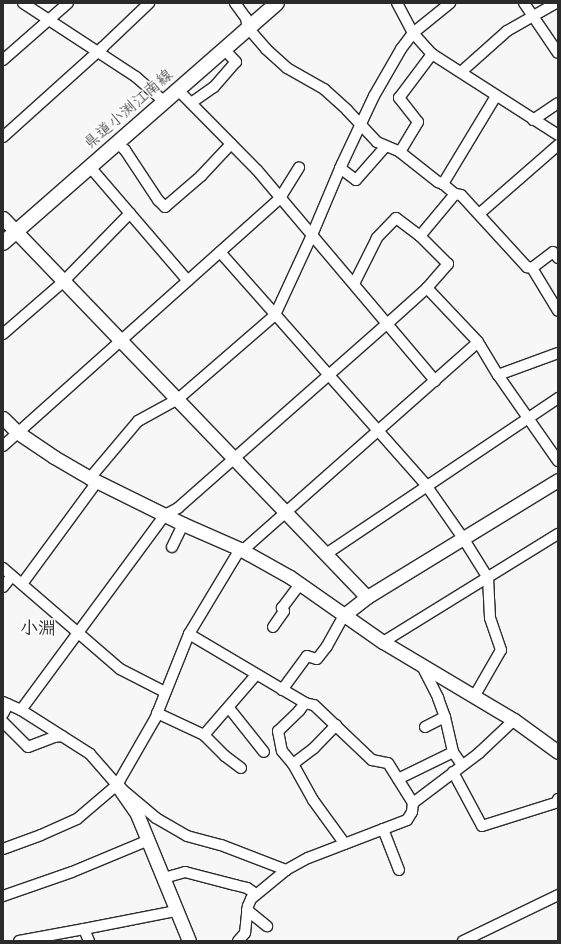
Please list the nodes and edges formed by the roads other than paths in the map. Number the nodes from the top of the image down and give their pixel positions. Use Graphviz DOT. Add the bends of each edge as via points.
graph roads {
  1 [pos="23,3"];
  2 [pos="68,3"];
  3 [pos="148,3"];
  4 [pos="235,3"];
  5 [pos="277,3"];
  6 [pos="397,3"];
  7 [pos="450,3"];
  8 [pos="524,3"];
  9 [pos="556,3"];
  10 [pos="533,17"];
  11 [pos="48,21"];
  12 [pos="248,28"];
  13 [pos="413,33"];
  14 [pos="224,49"];
  15 [pos="97,53"];
  16 [pos="558,53"];
  17 [pos="432,54"];
  18 [pos="3,60"];
  19 [pos="461,72"];
  20 [pos="178,90"];
  21 [pos="496,96"];
  22 [pos="164,101"];
  23 [pos="191,103"];
  24 [pos="558,103"];
  25 [pos="533,120"];
  26 [pos="361,124"];
  27 [pos="558,135"];
  28 [pos="3,137"];
  29 [pos="117,143"];
  30 [pos="231,144"];
  31 [pos="558,145"];
  32 [pos="385,147"];
  33 [pos="400,152"];
  34 [pos="90,167"];
  35 [pos="299,167"];
  36 [pos="340,168"];
  37 [pos="443,184"];
  38 [pos="455,194"];
  39 [pos="280,198"];
  40 [pos="130,213"];
  41 [pos="479,214"];
  42 [pos="3,218"];
  43 [pos="15,232"];
  44 [pos="312,235"];
  45 [pos="420,236"];
  46 [pos="3,243"];
  47 [pos="220,252"];
  48 [pos="558,258"];
  49 [pos="532,268"];
  50 [pos="188,281"];
  51 [pos="63,282"];
  52 [pos="354,284"];
  53 [pos="427,288"];
  54 [pos="558,311"];
  55 [pos="275,314"];
  56 [pos="387,324"];
  57 [pos="3,334"];
  58 [pos="120,340"];
  59 [pos="478,342"];
  60 [pos="558,353"];
  61 [pos="329,374"];
  62 [pos="498,375"];
  63 [pos="435,381"];
  64 [pos="558,398"];
  65 [pos="178,400"];
  66 [pos="3,418"];
  67 [pos="528,418"];
  68 [pos="17,432"];
  69 [pos="378,432"];
  70 [pos="3,446"];
  71 [pos="235,457"];
  72 [pos="558,461"];
  73 [pos="93,480"];
  74 [pos="558,480"];
  75 [pos="426,485"];
  76 [pos="286,512"];
  77 [pos="165,515"];
  78 [pos="183,524"];
  79 [pos="558,534"];
  80 [pos="463,538"];
  81 [pos="172,548"];
  82 [pos="241,550"];
  83 [pos="326,554"];
  84 [pos="3,568"];
  85 [pos="12,576"];
  86 [pos="488,578"];
  87 [pos="22,584"];
  88 [pos="300,584"];
  89 [pos="3,586"];
  90 [pos="367,597"];
  91 [pos="344,615"];
  92 [pos="273,626"];
  93 [pos="78,632"];
  94 [pos="189,634"];
  95 [pos="383,642"];
  96 [pos="422,666"];
  97 [pos="256,675"];
  98 [pos="282,690"];
  99 [pos="165,692"];
  100 [pos="474,697"];
  101 [pos="5,703"];
  102 [pos="305,703"];
  103 [pos="229,708"];
  104 [pos="21,710"];
  105 [pos="156,713"];
  106 [pos="3,714"];
  107 [pos="446,717"];
  108 [pos="514,720"];
  109 [pos="3,722"];
  110 [pos="336,725"];
  111 [pos="425,727"];
  112 [pos="62,736"];
  113 [pos="204,736"];
  114 [pos="264,752"];
  115 [pos="453,752"];
  116 [pos="558,752"];
  117 [pos="293,764"];
  118 [pos="462,765"];
  119 [pos="241,768"];
  120 [pos="453,772"];
  121 [pos="398,779"];
  122 [pos="117,785"];
  123 [pos="558,800"];
  124 [pos="413,803"];
  125 [pos="383,829"];
  126 [pos="149,840"];
  127 [pos="345,844"];
  128 [pos="4,845"];
  129 [pos="286,870"];
  130 [pos="399,870"];
  131 [pos="164,878"];
  132 [pos="256,894"];
  133 [pos="558,895"];
  134 [pos="3,896"];
  135 [pos="248,910"];
  136 [pos="176,911"];
  137 [pos="267,926"];
  138 [pos="84,929"];
  139 [pos="19,941"];
  140 [pos="89,941"];
  141 [pos="188,941"];
  142 [pos="238,941"];
  143 [pos="463,941"];
  1 -- 11 [label="street"];
  2 -- 11 [label="street"];
  3 -- 15 [label="street"];
  4 -- 12 [label="street" via="246,18"];
  5 -- 12 [label="main road, 県道小渕江南線"];
  6 -- 13 [label="street"];
  7 -- 13 [label="street"];
  8 -- 10 [label="street"];
  9 -- 10 [label="street"];
  10 -- 16 [label="street"];
  10 -- 19 [label="street" via="507,31"];
  11 -- 15 [label="street"];
  11 -- 18 [label="street"];
  12 -- 14 [label="main road, 県道小渕江南線"];
  12 -- 26 [label="street" via="287,68 324,89"];
  13 -- 17 [label="street"];
  13 -- 26 [label="street" via="374,96"];
  14 -- 20 [label="main road, 県道小渕江南線"];
  14 -- 23 [label="street" via="236,62 214,87"];
  15 -- 22 [label="street" via="136,77"];
  15 -- 28 [label="street"];
  17 -- 19 [label="street"];
  17 -- 33 [label="street" via="399,98 418,122"];
  19 -- 21 [label="street"];
  20 -- 22 [label="main road, 県道小渕江南線"];
  20 -- 23 [label="street"];
  21 -- 25 [label="street"];
  21 -- 37 [label="street"];
  22 -- 29 [label="main road, 県道小渕江南線"];
  23 -- 30 [label="street"];
  24 -- 25 [label="street"];
  25 -- 27 [label="street"];
  26 -- 32 [label="street" via="368,134"];
  26 -- 36 [label="street"];
  29 -- 30 [label="street" via="165,207 201,176"];
  29 -- 34 [label="main road, 県道小渕江南線"];
  30 -- 39 [label="street"];
  31 -- 41 [label="street"];
  32 -- 33 [label="street"];
  32 -- 36 [label="street" via="356,180"];
  33 -- 37 [label="street"];
  34 -- 40 [label="street"];
  34 -- 43 [label="main road, 県道小渕江南線"];
  35 -- 39 [label="street"];
  36 -- 44 [label="street"];
  37 -- 38 [label="street"];
  38 -- 41 [label="street" via="461,195"];
  38 -- 45 [label="street"];
  39 -- 44 [label="street"];
  39 -- 47 [label="street"];
  40 -- 50 [label="street"];
  40 -- 51 [label="street"];
  41 -- 49 [label="street" via="527,267"];
  42 -- 43 [label="street"];
  43 -- 46 [label="main road, 県道小渕江南線"];
  43 -- 51 [label="street"];
  44 -- 52 [label="street"];
  44 -- 55 [label="street"];
  45 -- 52 [label="street" via="396,218 377,238"];
  45 -- 53 [label="street" via="448,264"];
  47 -- 50 [label="street"];
  47 -- 55 [label="street"];
  48 -- 49 [label="street" via="554,252"];
  49 -- 54 [label="street"];
  50 -- 58 [label="street"];
  51 -- 57 [label="street"];
  51 -- 58 [label="street"];
  52 -- 56 [label="street"];
  53 -- 56 [label="street"];
  53 -- 59 [label="street"];
  55 -- 61 [label="street"];
  55 -- 65 [label="street"];
  56 -- 61 [label="street"];
  56 -- 63 [label="street"];
  58 -- 65 [label="street"];
  58 -- 68 [label="street"];
  59 -- 62 [label="street"];
  59 -- 63 [label="street"];
  60 -- 62 [label="street"];
  61 -- 69 [label="street"];
  61 -- 71 [label="street"];
  62 -- 67 [label="street"];
  63 -- 69 [label="street"];
  64 -- 67 [label="street"];
  65 -- 71 [label="street"];
  65 -- 73 [label="street" via="138,421"];
  66 -- 68 [label="street"];
  67 -- 72 [label="street"];
  67 -- 75 [label="street"];
  68 -- 70 [label="street"];
  68 -- 73 [label="street"];
  69 -- 75 [label="street"];
  69 -- 76 [label="street"];
  71 -- 76 [label="street"];
  71 -- 77 [label="street" via="178,508"];
  73 -- 77 [label="street"];
  73 -- 87 [label="street"];
  74 -- 80 [label="street"];
  75 -- 80 [label="street"];
  75 -- 83 [label="street"];
  76 -- 82 [label="street"];
  76 -- 83 [label="street"];
  77 -- 78 [label="street"];
  77 -- 93 [label="street"];
  78 -- 81 [label="street"];
  78 -- 82 [label="street"];
  79 -- 86 [label="street"];
  80 -- 86 [label="street"];
  80 -- 90 [label="street"];
  82 -- 88 [label="street"];
  82 -- 94 [label="street"];
  83 -- 90 [label="street"];
  84 -- 85 [label="street"];
  85 -- 87 [label="street"];
  85 -- 89 [label="street"];
  86 -- 95 [label="street"];
  86 -- 100 [label="street" via="490,618 501,650"];
  87 -- 93 [label="street"];
  88 -- 91 [label="street"];
  88 -- 92 [label="street" via="282,608 284,611"];
  90 -- 91 [label="street"];
  91 -- 95 [label="street"];
  91 -- 98 [label="street" via="317,659 307,656"];
  93 -- 99 [label="street" via="120,669"];
  93 -- 104 [label="street"];
  94 -- 97 [label="street"];
  94 -- 99 [label="street"];
  95 -- 96 [label="street"];
  96 -- 100 [label="street"];
  96 -- 107 [label="street"];
  97 -- 98 [label="street"];
  97 -- 103 [label="street"];
  98 -- 102 [label="street"];
  99 -- 105 [label="street"];
  100 -- 108 [label="street"];
  101 -- 104 [label="street"];
  101 -- 106 [label="street"];
  102 -- 110 [label="street" via="314,704"];
  102 -- 117 [label="street" via="278,731 282,751"];
  103 -- 113 [label="street"];
  103 -- 114 [label="street"];
  104 -- 112 [label="street"];
  105 -- 113 [label="street"];
  105 -- 122 [label="street"];
  107 -- 111 [label="street"];
  107 -- 115 [label="street"];
  108 -- 116 [label="street"];
  108 -- 118 [label="street" via="480,753"];
  109 -- 112 [label="street" via="28,747"];
  110 -- 117 [label="street" via="314,748"];
  110 -- 121 [label="street" via="372,760 388,762"];
  112 -- 122 [label="street" via="90,754"];
  113 -- 119 [label="street"];
  115 -- 118 [label="street"];
  115 -- 121 [label="street"];
  117 -- 127 [label="street" via="313,800"];
  118 -- 120 [label="street"];
  120 -- 123 [label="street" via="482,826"];
  120 -- 124 [label="street"];
  121 -- 124 [label="street"];
  122 -- 126 [label="street" via="137,814"];
  122 -- 128 [label="street" via="77,819 41,835"];
  122 -- 129 [label="street" via="156,818 187,836 221,845"];
  124 -- 125 [label="street" via="412,812 407,820"];
  125 -- 127 [label="street"];
  125 -- 130 [label="street"];
  126 -- 131 [label="street"];
  126 -- 134 [label="street" via="72,872"];
  127 -- 129 [label="street"];
  129 -- 132 [label="street"];
  131 -- 132 [label="street" via="185,872 235,885"];
  131 -- 136 [label="street"];
  132 -- 135 [label="street" via="251,899"];
  133 -- 143 [label="street"];
  135 -- 137 [label="street"];
  135 -- 142 [label="street" via="245,933"];
  136 -- 138 [label="street"];
  136 -- 141 [label="street"];
  138 -- 139 [label="street"];
  138 -- 140 [label="street"];
}
